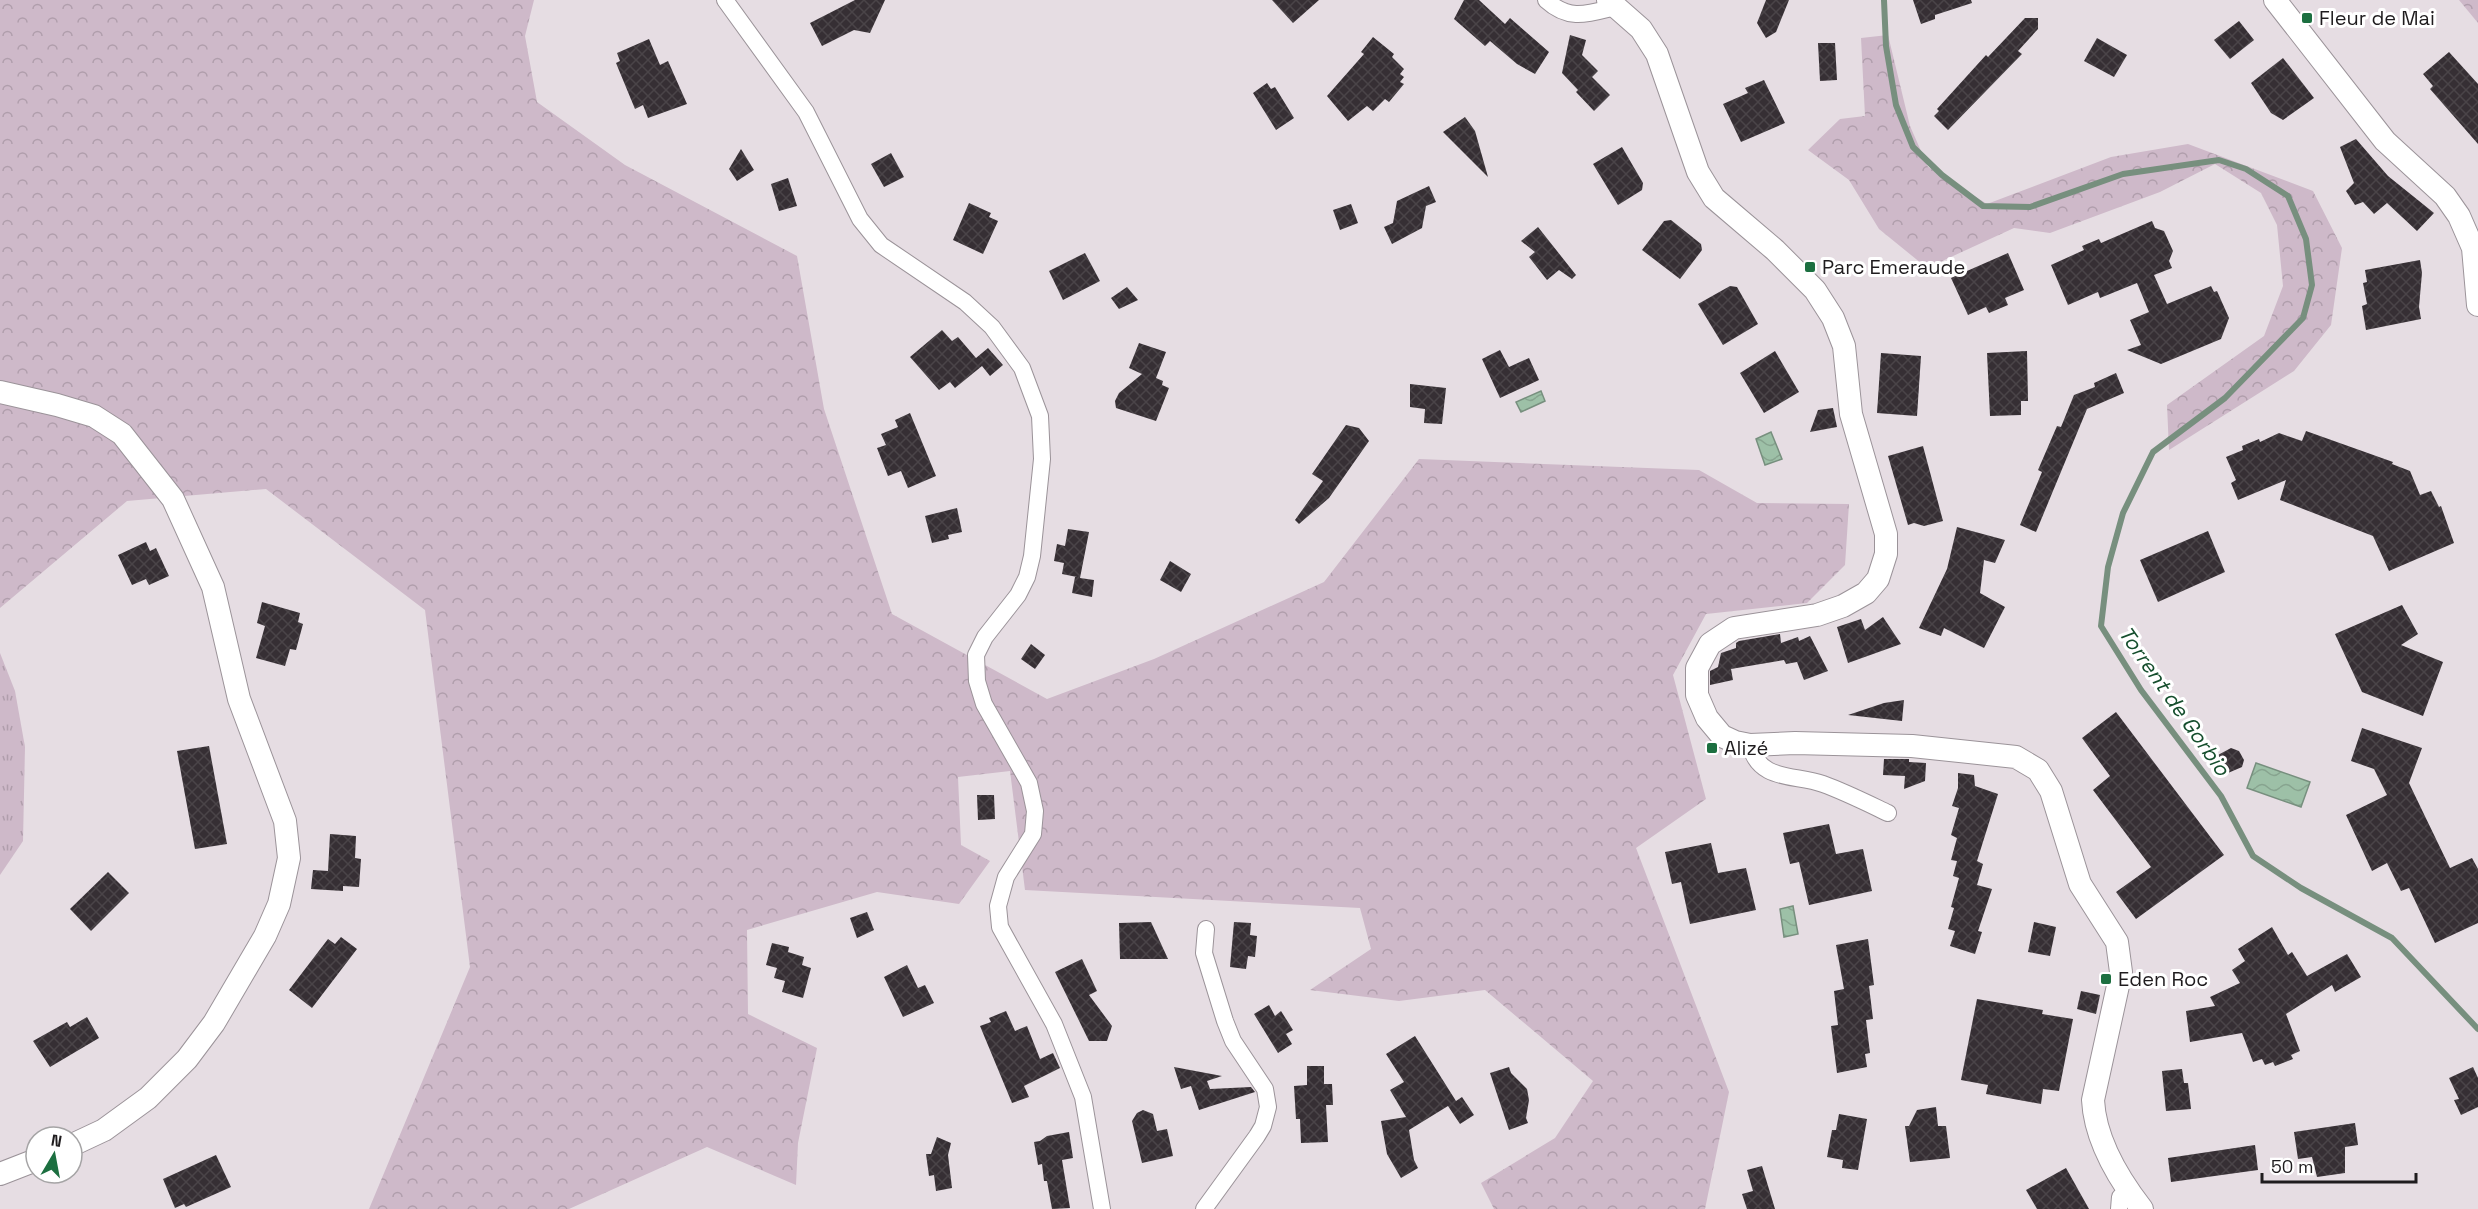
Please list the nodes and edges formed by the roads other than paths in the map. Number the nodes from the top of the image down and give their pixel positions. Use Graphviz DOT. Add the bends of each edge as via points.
graph roads {
  1 [pos="725,0"];
  2 [pos="1546,0"];
  3 [pos="2275,0"];
  4 [pos="1612,4"];
  5 [pos="2478,305"];
  6 [pos="0,392"];
  7 [pos="1750,745"];
  8 [pos="1888,813"];
  9 [pos="1206,929"];
  10 [pos="84,1139"];
  11 [pos="24,1165"];
  12 [pos="0,1174"];
  13 [pos="2123,1200"];
  14 [pos="1102,1209"];
  15 [pos="1204,1209"];
  16 [pos="2142,1209"];
  1 -- 14 [label="street" via="806,112 860,219 881,245 965,302 992,327 1022,368 1040,416 1042,459 1028,577 985,636 976,655 977,681 984,704 1029,783 1035,812 1033,834 1005,877 998,906 1000,927 1054,1024 1083,1097"];
  2 -- 4 [label="street" via="1558,10 1583,16"];
  3 -- 5 [label="street" via="2385,141 2445,196 2459,216 2473,249"];
  4 -- 7 [label="street" via="1641,29 1658,54 1698,172 1714,198 1775,249 1815,290 1833,318 1844,346 1851,414 1886,534 1886,554 1878,579 1866,593 1817,615 1734,628 1710,644 1697,668 1697,695 1707,718 1722,736"];
  6 -- 10 [label="street" via="94,416 122,434 173,499 213,587 239,699 285,821 289,858 279,904 265,936 207,1032 187,1059 148,1098"];
  7 -- 8 [label="street" via="1753,757 1779,775 1822,783"];
  7 -- 13 [label="street" via="1923,747 2016,757 2038,770 2051,791 2079,884 2117,942 2121,972 2093,1100 2094,1121"];
  9 -- 15 [label="street" via="1204,953 1225,1021 1233,1041 1265,1089 1268,1107 1257,1136"];
  11 -- 12 [label="street"];
  13 -- 16 [label="street"];
}
